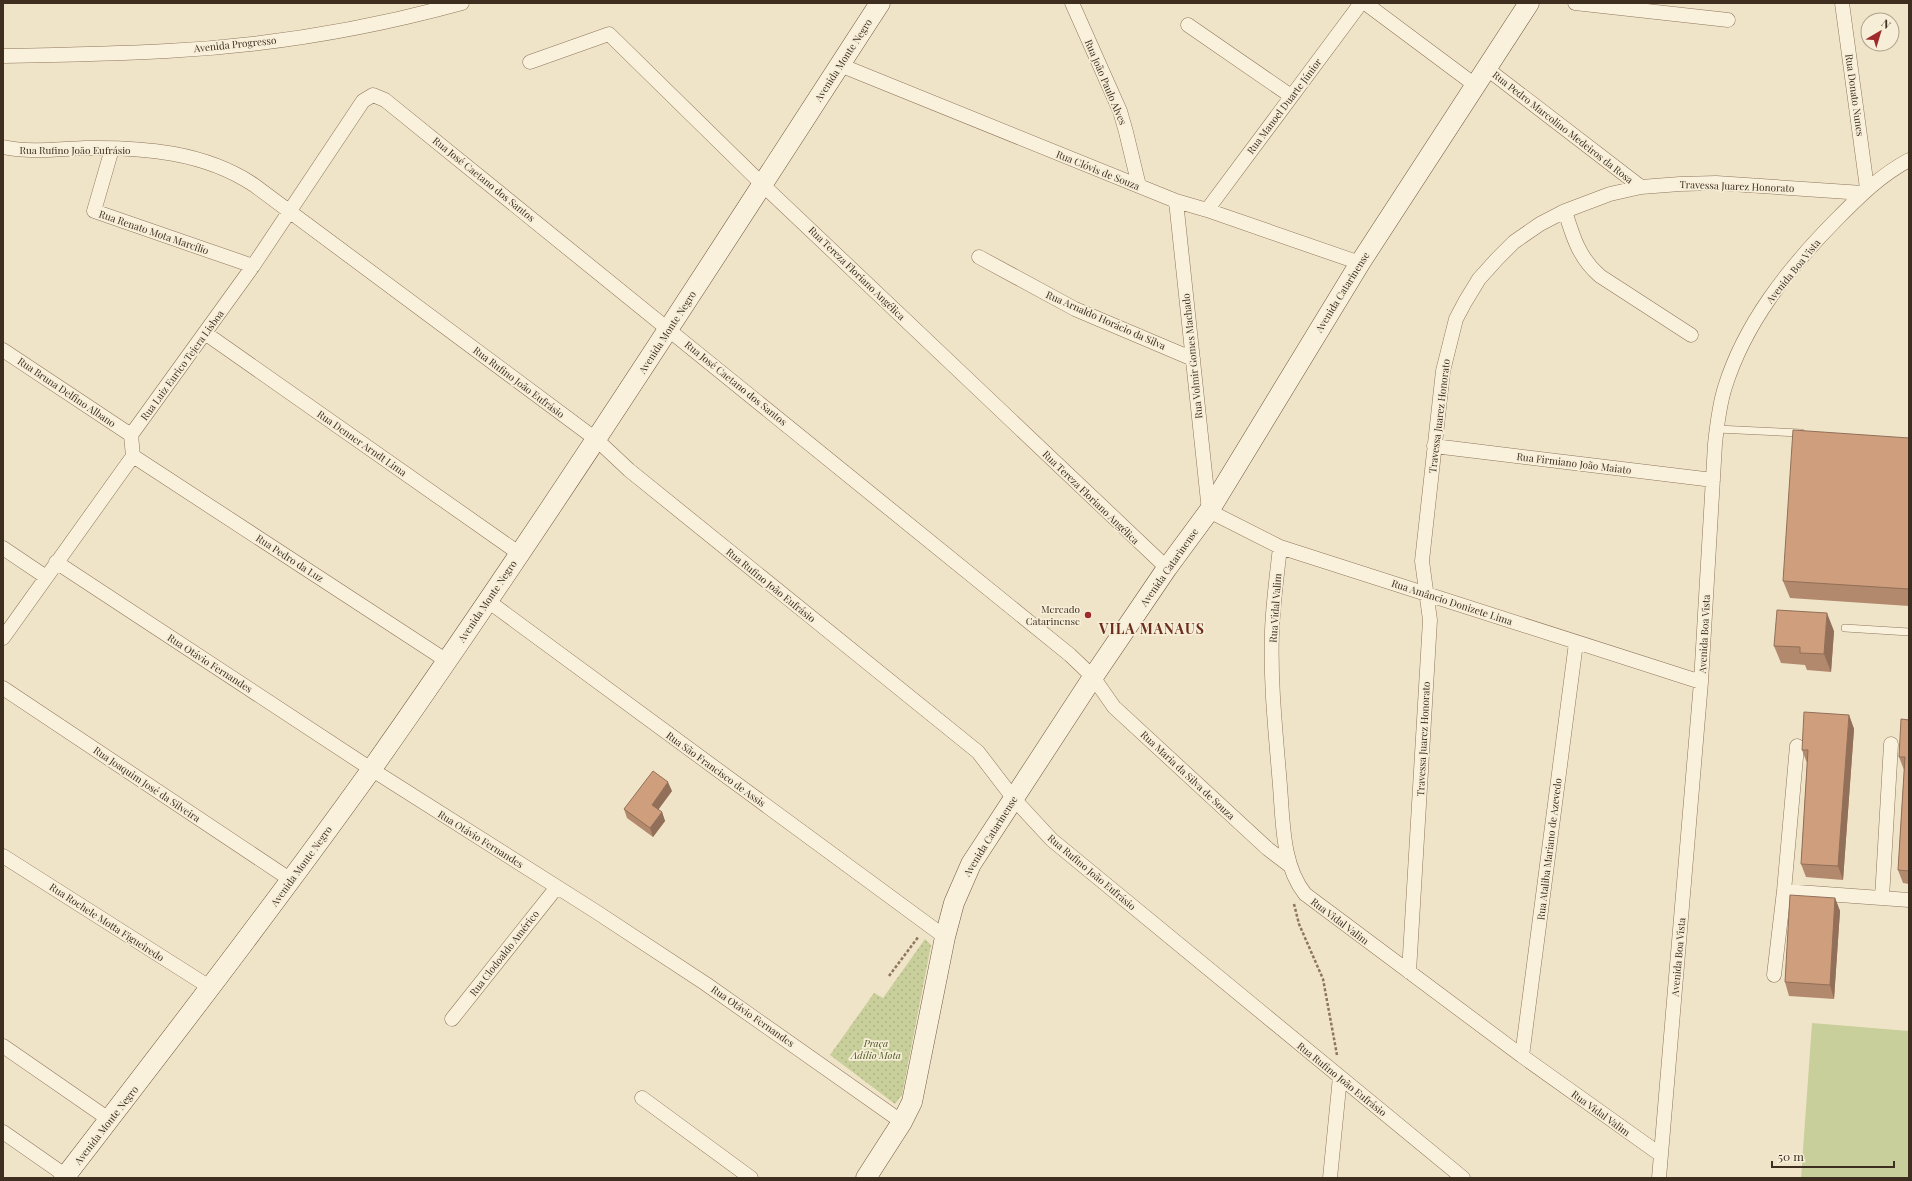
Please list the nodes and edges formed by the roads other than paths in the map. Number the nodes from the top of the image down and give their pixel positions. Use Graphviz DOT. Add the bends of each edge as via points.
graph roads {
  1 [pos="462,3"];
  2 [pos="880,3"];
  3 [pos="1072,3"];
  4 [pos="1361,3"];
  5 [pos="1365,3"];
  6 [pos="1529,3"];
  7 [pos="1575,3"];
  8 [pos="1842,3"];
  9 [pos="1728,20"];
  10 [pos="1188,25"];
  11 [pos="3,56"];
  12 [pos="530,62"];
  13 [pos="840,64"];
  14 [pos="1486,68"];
  15 [pos="1475,85"];
  16 [pos="373,95"];
  17 [pos="1292,96"];
  18 [pos="3,147"];
  19 [pos="112,149"];
  20 [pos="1909,160"];
  21 [pos="764,185"];
  22 [pos="1139,186"];
  23 [pos="1641,187"];
  24 [pos="1865,190"];
  25 [pos="1176,201"];
  26 [pos="1207,210"];
  27 [pos="1565,211"];
  28 [pos="290,212"];
  29 [pos="979,258"];
  30 [pos="1360,263"];
  31 [pos="253,266"];
  32 [pos="669,329"];
  33 [pos="205,333"];
  34 [pos="1691,335"];
  35 [pos="3,350"];
  36 [pos="1193,359"];
  37 [pos="1717,429"];
  38 [pos="1809,433"];
  39 [pos="131,435"];
  40 [pos="597,440"];
  41 [pos="1434,446"];
  42 [pos="133,456"];
  43 [pos="1713,480"];
  44 [pos="1209,511"];
  45 [pos="1280,547"];
  46 [pos="3,548"];
  47 [pos="520,554"];
  48 [pos="56,562"];
  49 [pos="1167,568"];
  50 [pos="46,577"];
  51 [pos="1426,594"];
  52 [pos="488,601"];
  53 [pos="1845,628"];
  54 [pos="1909,632"];
  55 [pos="3,638"];
  56 [pos="1576,643"];
  57 [pos="447,661"];
  58 [pos="1093,677"];
  59 [pos="1701,682"];
  60 [pos="3,688"];
  61 [pos="1891,744"];
  62 [pos="1797,746"];
  63 [pos="371,769"];
  64 [pos="1014,798"];
  65 [pos="3,856"];
  66 [pos="1289,865"];
  67 [pos="291,880"];
  68 [pos="556,887"];
  69 [pos="1784,891"];
  70 [pos="1882,898"];
  71 [pos="1909,900"];
  72 [pos="945,937"];
  73 [pos="1409,972"];
  74 [pos="1774,975"];
  75 [pos="211,988"];
  76 [pos="452,1019"];
  77 [pos="3,1046"];
  78 [pos="1522,1056"];
  79 [pos="1340,1077"];
  80 [pos="642,1098"];
  81 [pos="110,1120"];
  82 [pos="902,1122"];
  83 [pos="3,1132"];
  84 [pos="1661,1156"];
  85 [pos="67,1177"];
  86 [pos="751,1178"];
  87 [pos="866,1178"];
  88 [pos="1330,1178"];
  89 [pos="1463,1178"];
  90 [pos="1659,1178"];
  1 -- 11 [label="street, Avenida Progresso" via="322,33 217,47"];
  2 -- 13 [label="street, Avenida Monte Negro"];
  3 -- 22 [label="street, Rua João Paulo Alves" via="1120,111"];
  4 -- 17 [label="street, Rua Manoel Duarte Júnior"];
  5 -- 15 [label="street"];
  6 -- 14 [label="street, Avenida Catarinense"];
  7 -- 9 [label="street"];
  8 -- 24 [label="street, Rua Donato Nunes"];
  10 -- 17 [label="street"];
  12 -- 21 [label="street, Rua Tereza Floriano Angélica" via="610,34"];
  13 -- 21 [label="street, Avenida Monte Negro"];
  13 -- 22 [label="street, Rua Clóvis de Souza"];
  14 -- 15 [label="street, Avenida Catarinense"];
  14 -- 23 [label="street, Rua Pedro Marcolino Medeiros da Rosa"];
  15 -- 30 [label="street, Avenida Catarinense"];
  16 -- 28 [label="street, Rua Luiz Eurico Tejera Lisboa" via="363,101"];
  16 -- 32 [label="street, Rua José Caetano dos Santos" via="385,100"];
  17 -- 26 [label="street, Rua Manoel Duarte Júnior"];
  18 -- 19 [label="street, Rua Rufino João Eufrásio" via="42,151"];
  19 -- 28 [label="street, Rua Rufino João Eufrásio" via="188,157 224,168 249,181"];
  19 -- 31 [label="street, Rua Renato Mota Marcílio" via="94,211"];
  20 -- 24 [label="street, Avenida Boa Vista" via="1883,175"];
  21 -- 32 [label="street, Avenida Monte Negro"];
  21 -- 49 [label="street, Rua Tereza Floriano Angélica"];
  22 -- 25 [label="street, Rua Clóvis de Souza"];
  23 -- 24 [label="street, Travessa Juarez Honorato" via="1716,183"];
  23 -- 27 [label="street, Travessa Juarez Honorato" via="1610,194"];
  24 -- 37 [label="street, Avenida Boa Vista" via="1793,267 1763,307 1727,381"];
  25 -- 26 [label="street, Rua Clóvis de Souza"];
  25 -- 36 [label="street, Rua Volmir Gomes Machado"];
  26 -- 30 [label="street, Rua Clóvis de Souza"];
  27 -- 34 [label="street" via="1580,253 1588,266"];
  27 -- 41 [label="street, Travessa Juarez Honorato" via="1514,242 1479,279 1465,302 1456,319 1444,364"];
  28 -- 31 [label="street, Rua Luiz Eurico Tejera Lisboa"];
  28 -- 40 [label="street, Rua Rufino João Eufrásio"];
  29 -- 36 [label="street, Rua Arnaldo Horácio da Silva" via="1075,309"];
  30 -- 44 [label="street, Avenida Catarinense"];
  31 -- 33 [label="street, Rua Luiz Eurico Tejera Lisboa"];
  32 -- 40 [label="street, Avenida Monte Negro"];
  32 -- 58 [label="street, Rua José Caetano dos Santos" via="1070,655"];
  33 -- 39 [label="street, Rua Luiz Eurico Tejera Lisboa"];
  33 -- 47 [label="street, Rua Denner Arndt Lima"];
  35 -- 39 [label="street, Rua Bruna Delfino Albano"];
  36 -- 44 [label="street, Rua Volmir Gomes Machado"];
  37 -- 38 [label="lane"];
  37 -- 43 [label="street, Avenida Boa Vista"];
  39 -- 42 [label="street"];
  40 -- 47 [label="street, Avenida Monte Negro"];
  40 -- 64 [label="street, Rua Rufino João Eufrásio" via="629,470 978,752"];
  41 -- 43 [label="street, Rua Firmiano João Maiato"];
  41 -- 51 [label="street, Travessa Juarez Honorato" via="1422,561"];
  42 -- 48 [label="street"];
  42 -- 57 [label="street, Rua Pedro da Luz"];
  43 -- 59 [label="street, Avenida Boa Vista"];
  44 -- 45 [label="street, Rua Amâncio Donizete Lima"];
  44 -- 49 [label="street, Avenida Catarinense"];
  45 -- 51 [label="street, Rua Amâncio Donizete Lima"];
  45 -- 66 [label="street, Rua Vidal Valim" via="1273,618 1272,674"];
  46 -- 50 [label="street"];
  47 -- 52 [label="street, Avenida Monte Negro"];
  48 -- 50 [label="street"];
  48 -- 63 [label="street, Rua Otávio Fernandes"];
  49 -- 58 [label="street, Avenida Catarinense"];
  50 -- 55 [label="street"];
  51 -- 56 [label="street, Rua Amâncio Donizete Lima"];
  51 -- 73 [label="street, Travessa Juarez Honorato" via="1430,620"];
  52 -- 57 [label="street, Avenida Monte Negro"];
  52 -- 72 [label="street, Rua São Francisco de Assis"];
  53 -- 54 [label="lane"];
  56 -- 59 [label="street, Rua Amâncio Donizete Lima"];
  56 -- 78 [label="street, Rua Ataliba Mariano de Azevedo"];
  57 -- 63 [label="street, Avenida Monte Negro"];
  58 -- 64 [label="street, Avenida Catarinense"];
  58 -- 66 [label="street, Rua Maria da Silva de Souza" via="1114,707 1268,849"];
  59 -- 84 [label="street, Avenida Boa Vista"];
  60 -- 67 [label="street, Rua Joaquim José da Silveira"];
  61 -- 70 [label="street"];
  62 -- 69 [label="street"];
  63 -- 67 [label="street, Avenida Monte Negro"];
  63 -- 68 [label="street, Rua Otávio Fernandes"];
  64 -- 72 [label="street, Avenida Catarinense" via="961,884"];
  64 -- 79 [label="street, Rua Rufino João Eufrásio" via="1052,840"];
  65 -- 75 [label="street, Rua Rochele Motta Figueiredo"];
  66 -- 73 [label="street, Rua Vidal Valim" via="1305,894"];
  67 -- 75 [label="street, Avenida Monte Negro"];
  68 -- 76 [label="street, Rua Clodoaldo Américo"];
  68 -- 82 [label="street, Rua Otávio Fernandes" via="706,984"];
  69 -- 70 [label="street"];
  69 -- 74 [label="street"];
  70 -- 71 [label="street"];
  72 -- 82 [label="street, Avenida Catarinense" via="912,1102"];
  73 -- 78 [label="street, Rua Vidal Valim"];
  75 -- 81 [label="street, Avenida Monte Negro"];
  77 -- 81 [label="street"];
  78 -- 84 [label="street, Rua Vidal Valim"];
  79 -- 88 [label="street"];
  79 -- 89 [label="street, Rua Rufino João Eufrásio"];
  80 -- 86 [label="street"];
  81 -- 85 [label="street, Avenida Monte Negro"];
  82 -- 87 [label="street, Avenida Catarinense"];
  83 -- 85 [label="street"];
  84 -- 90 [label="street, Avenida Boa Vista"];
}
